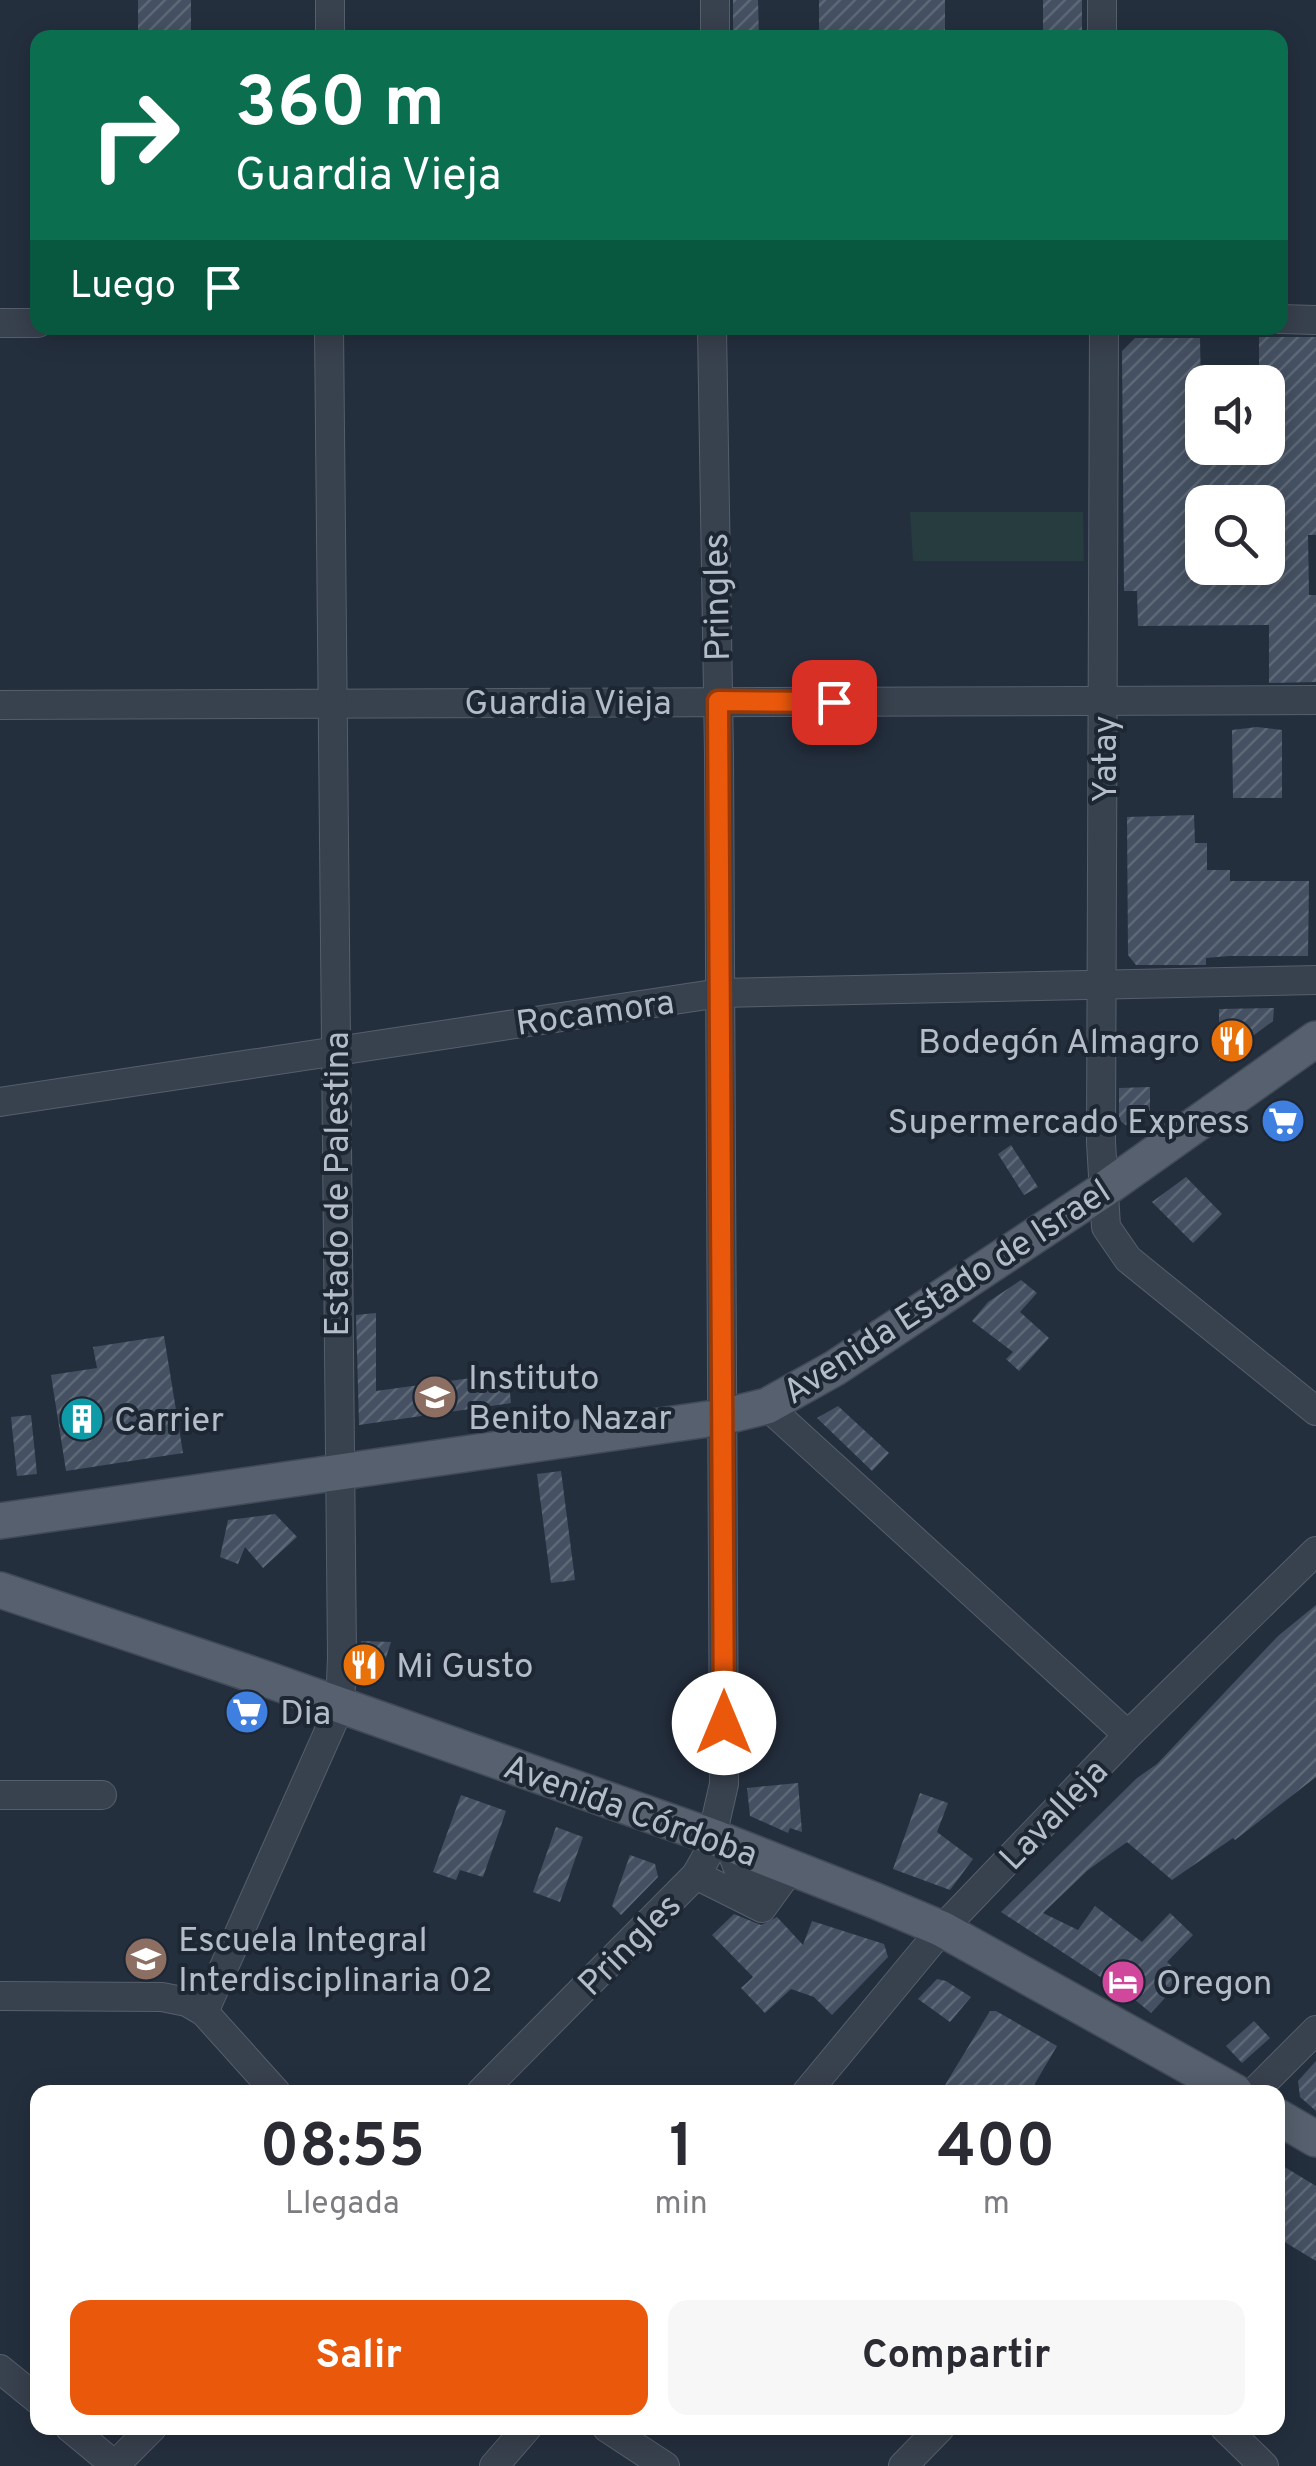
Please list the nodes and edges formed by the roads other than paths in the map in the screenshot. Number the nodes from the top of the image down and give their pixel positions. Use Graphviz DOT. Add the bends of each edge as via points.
graph roads {
  1 [pos="330,0"];
  2 [pos="715,0"];
  3 [pos="1102,0"];
  4 [pos="330,30"];
  5 [pos="715,30"];
  6 [pos="1102,30"];
  7 [pos="1288,319"];
  8 [pos="1316,320"];
  9 [pos="30,322"];
  10 [pos="0,323"];
  11 [pos="329,335"];
  12 [pos="712,335"];
  13 [pos="1104,335"];
  14 [pos="1316,700"];
  15 [pos="718,701"];
  16 [pos="334,703"];
  17 [pos="1104,703"];
  18 [pos="0,705"];
  19 [pos="1316,980"];
  20 [pos="1103,986"];
  21 [pos="720,993"];
  22 [pos="1316,1039"];
  23 [pos="335,1051"];
  24 [pos="0,1102"];
  25 [pos="1102,1191"];
  26 [pos="766,1406"];
  27 [pos="1316,1410"];
  28 [pos="722,1417"];
  29 [pos="340,1471"];
  30 [pos="0,1521"];
  31 [pos="1316,1551"];
  32 [pos="0,1590"];
  33 [pos="340,1706"];
  34 [pos="1128,1735"];
  35 [pos="102,1795"];
  36 [pos="0,1796"];
  37 [pos="720,1840"];
  38 [pos="696,1875"];
  39 [pos="784,1877"];
  40 [pos="942,1929"];
  41 [pos="0,1996"];
  42 [pos="204,2012"];
  43 [pos="1316,2030"];
  44 [pos="270,2085"];
  45 [pos="489,2085"];
  46 [pos="812,2085"];
  47 [pos="1222,2085"];
  48 [pos="1261,2085"];
  49 [pos="1285,2121"];
  50 [pos="1316,2139"];
  51 [pos="0,2370"];
  52 [pos="30,2394"];
  53 [pos="78,2435"];
  54 [pos="145,2435"];
  55 [pos="521,2435"];
  56 [pos="617,2435"];
  57 [pos="933,2435"];
  58 [pos="1232,2435"];
  59 [pos="116,2466"];
  60 [pos="494,2466"];
  61 [pos="665,2466"];
  62 [pos="903,2466"];
  63 [pos="1264,2466"];
  1 -- 4 [label="street"];
  2 -- 5 [label="street"];
  3 -- 6 [label="street"];
  7 -- 8 [label="street"];
  9 -- 10 [label="street"];
  11 -- 16 [label="street, Estado de Palestina"];
  12 -- 15 [label="street, Pringles"];
  13 -- 17 [label="street, Yatay"];
  14 -- 17 [label="street, Guardia Vieja"];
  15 -- 16 [label="street, Guardia Vieja"];
  15 -- 17 [label="street, Guardia Vieja"];
  15 -- 21 [label="street, Pringles"];
  16 -- 18 [label="street, Guardia Vieja"];
  16 -- 23 [label="street, Estado de Palestina"];
  17 -- 20 [label="street, Yatay"];
  19 -- 20 [label="street, Rocamora"];
  20 -- 21 [label="street, Rocamora"];
  20 -- 25 [label="street, Yatay"];
  21 -- 23 [label="street, Rocamora"];
  21 -- 28 [label="street, Pringles"];
  22 -- 25 [label="main road, Avenida Estado de Israel"];
  23 -- 24 [label="street, Rocamora"];
  23 -- 29 [label="street, Estado de Palestina"];
  25 -- 26 [label="main road, Avenida Estado de Israel" via="835,1368"];
  25 -- 27 [label="street, Yatay" via="1106,1227 1128,1259"];
  26 -- 28 [label="main road, Avenida Estado de Israel"];
  26 -- 34 [label="street"];
  28 -- 29 [label="main road, Avenida Estado de Israel"];
  28 -- 37 [label="street, Pringles"];
  29 -- 30 [label="main road, Avenida Estado de Israel"];
  29 -- 33 [label="street, Estado de Palestina"];
  31 -- 34 [label="street, Lavalleja"];
  32 -- 33 [label="main road, Avenida Córdoba"];
  33 -- 37 [label="main road, Avenida Córdoba"];
  33 -- 42 [label="street, Estado de Palestina"];
  34 -- 40 [label="street, Lavalleja"];
  35 -- 36 [label="street"];
  37 -- 38 [label="street, Pringles"];
  37 -- 39 [label="main road, Avenida Córdoba"];
  38 -- 39 [label="street" via="762,1908"];
  38 -- 45 [label="street, Pringles"];
  39 -- 40 [label="main road, Avenida Córdoba"];
  40 -- 46 [label="street, Lavalleja"];
  40 -- 47 [label="main road, Avenida Córdoba"];
  41 -- 42 [label="street" via="162,1997"];
  42 -- 44 [label="street"];
  43 -- 48 [label="street"];
  49 -- 50 [label="main road"];
  51 -- 52 [label="street"];
  53 -- 59 [label="street"];
  54 -- 59 [label="street"];
  55 -- 60 [label="street"];
  56 -- 61 [label="street"];
  57 -- 62 [label="street"];
  58 -- 63 [label="street"];
}
